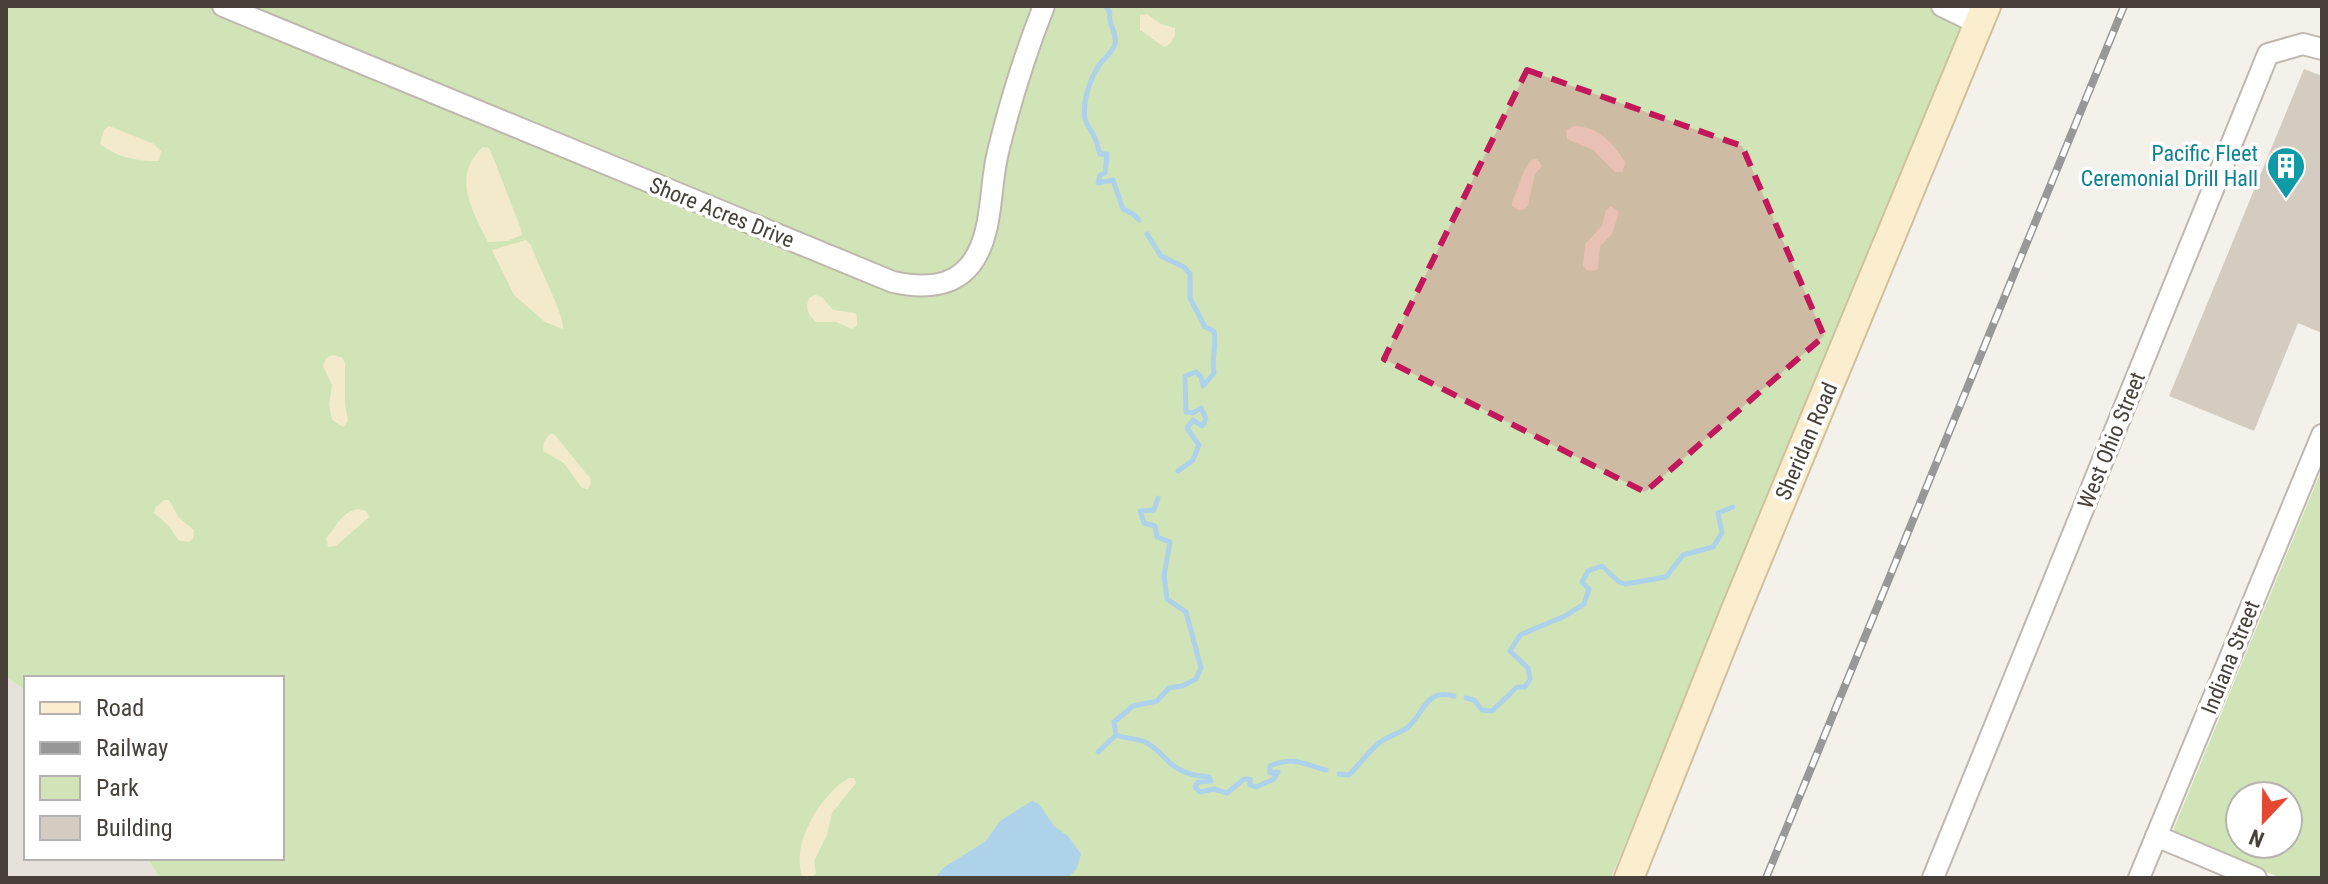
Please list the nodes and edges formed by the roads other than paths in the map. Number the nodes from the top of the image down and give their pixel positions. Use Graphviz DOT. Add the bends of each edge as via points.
graph roads {
  1 [pos="223,6"];
  2 [pos="1044,6"];
  3 [pos="1942,6"];
  4 [pos="1982,15"];
  5 [pos="2322,49"];
  6 [pos="2322,435"];
  7 [pos="2156,836"];
  8 [pos="1629,878"];
  9 [pos="1933,878"];
  10 [pos="2139,878"];
  11 [pos="2256,878"];
  1 -- 2 [label="street, Shore Acres Drive" via="893,282 917,287 956,278 971,264 983,240 996,156"];
  3 -- 4 [label="street"];
  4 -- 8 [label="main road, Sheridan Road"];
  5 -- 9 [label="street, West Ohio Street" via="2303,44 2268,54"];
  6 -- 7 [label="street, Indiana Street"];
  7 -- 10 [label="street, Indiana Street"];
  7 -- 11 [label="street"];
}
